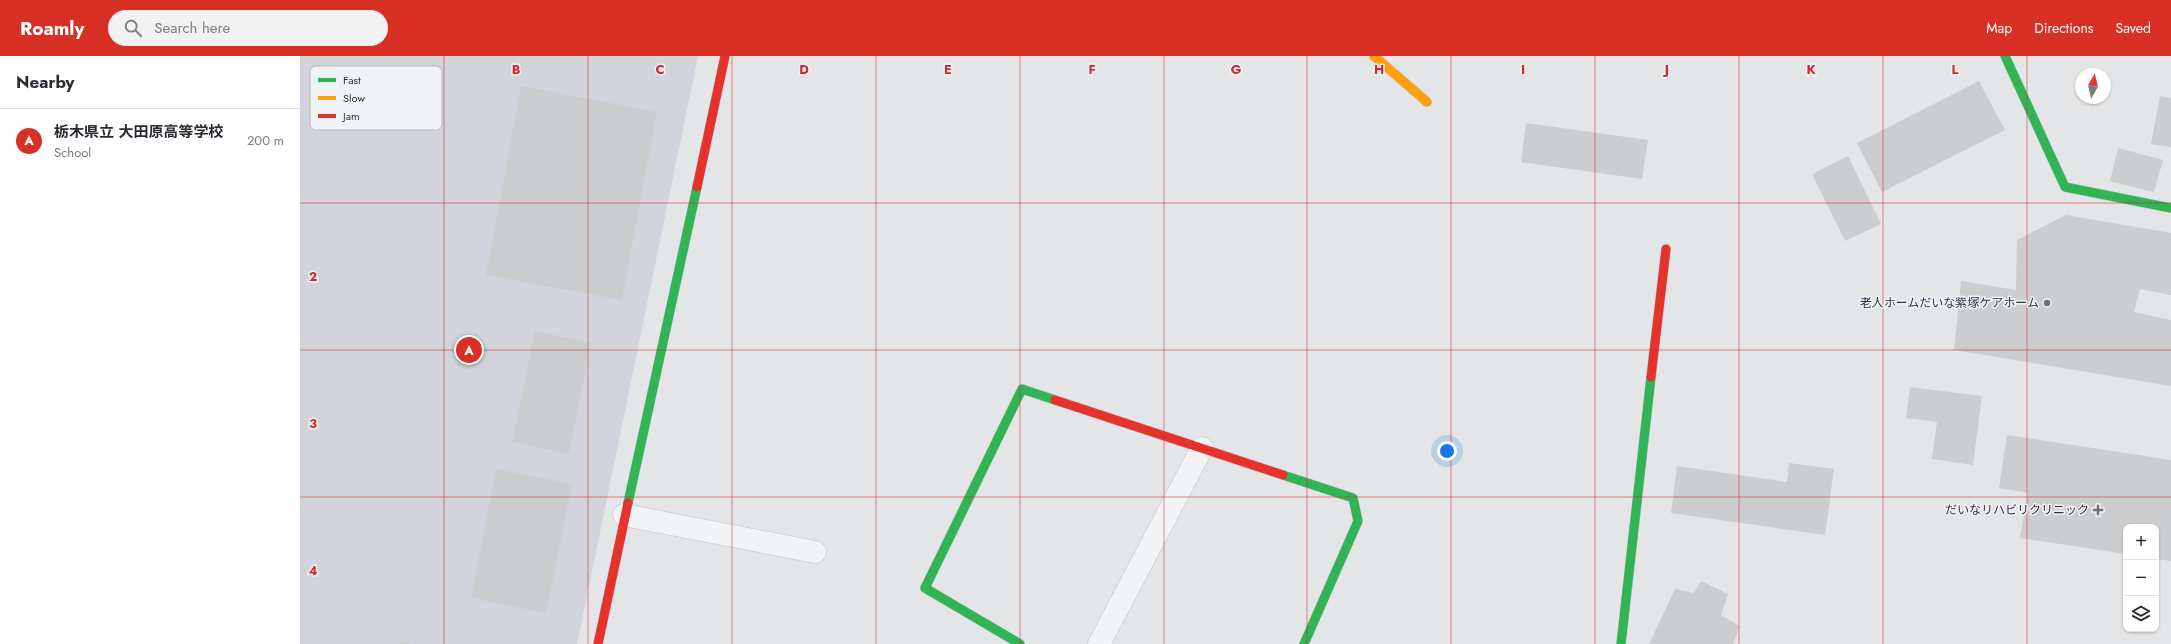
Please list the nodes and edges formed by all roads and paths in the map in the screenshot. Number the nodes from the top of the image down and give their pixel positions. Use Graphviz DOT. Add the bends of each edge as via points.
graph roads {
  1 [pos="725,56"];
  2 [pos="1374,56"];
  3 [pos="2005,56"];
  4 [pos="1428,102"];
  5 [pos="2171,208"];
  6 [pos="1666,249"];
  7 [pos="1202,448"];
  8 [pos="624,515"];
  9 [pos="815,552"];
  10 [pos="598,644"];
  11 [pos="1020,644"];
  12 [pos="1099,644"];
  13 [pos="1304,644"];
  14 [pos="1621,644"];
  1 -- 8 [label="street"];
  2 -- 4 [label="street"];
  3 -- 5 [label="street" via="2065,187"];
  6 -- 14 [label="street"];
  7 -- 11 [label="street" via="1022,389 925,588"];
  7 -- 12 [label="street"];
  7 -- 13 [label="street" via="1353,498 1358,521"];
  8 -- 9 [label="street"];
  8 -- 10 [label="street"];
}
